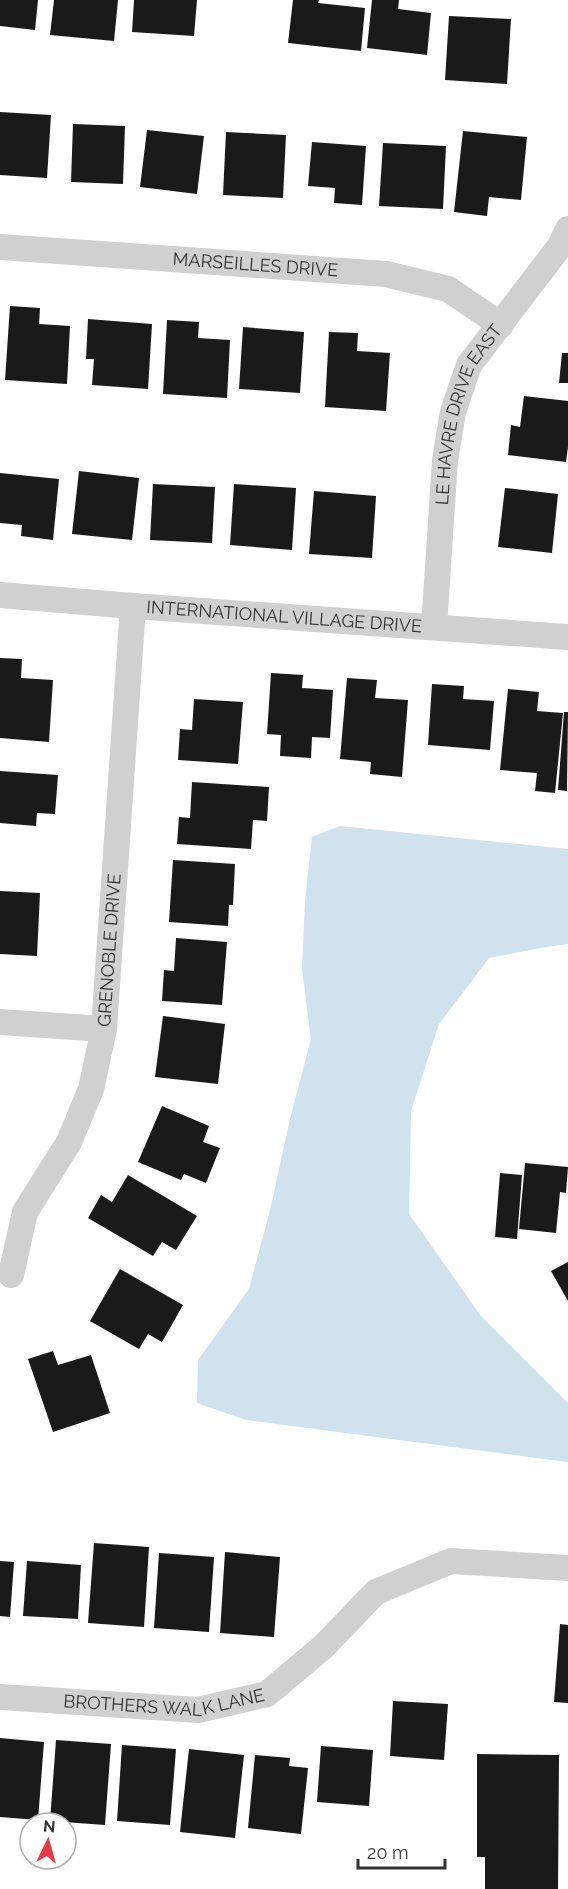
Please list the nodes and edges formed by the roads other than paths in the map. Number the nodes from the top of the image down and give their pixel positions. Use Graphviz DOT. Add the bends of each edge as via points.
graph roads {
  1 [pos="568,229"];
  2 [pos="0,247"];
  3 [pos="501,325"];
  4 [pos="0,595"];
  5 [pos="133,606"];
  6 [pos="435,627"];
  7 [pos="568,637"];
  8 [pos="0,1022"];
  9 [pos="104,1029"];
  10 [pos="11,1275"];
  11 [pos="568,1568"];
  12 [pos="0,1697"];
  1 -- 3 [label="street, LE HAVRE DRIVE EAST" via="560,246"];
  2 -- 3 [label="street, MARSEILLES DRIVE" via="386,274 448,289"];
  3 -- 6 [label="street, LE HAVRE DRIVE EAST" via="470,365 453,412 445,460"];
  4 -- 5 [label="street, INTERNATIONAL VILLAGE DRIVE"];
  5 -- 6 [label="street, INTERNATIONAL VILLAGE DRIVE"];
  5 -- 9 [label="street, GRENOBLE DRIVE"];
  6 -- 7 [label="street, INTERNATIONAL VILLAGE DRIVE"];
  8 -- 9 [label="street"];
  9 -- 10 [label="street, GRENOBLE DRIVE" via="91,1089 69,1142 25,1212"];
  11 -- 12 [label="street, BROTHERS WALK LANE" via="451,1561 376,1592 323,1647 267,1694 198,1710"];
}
